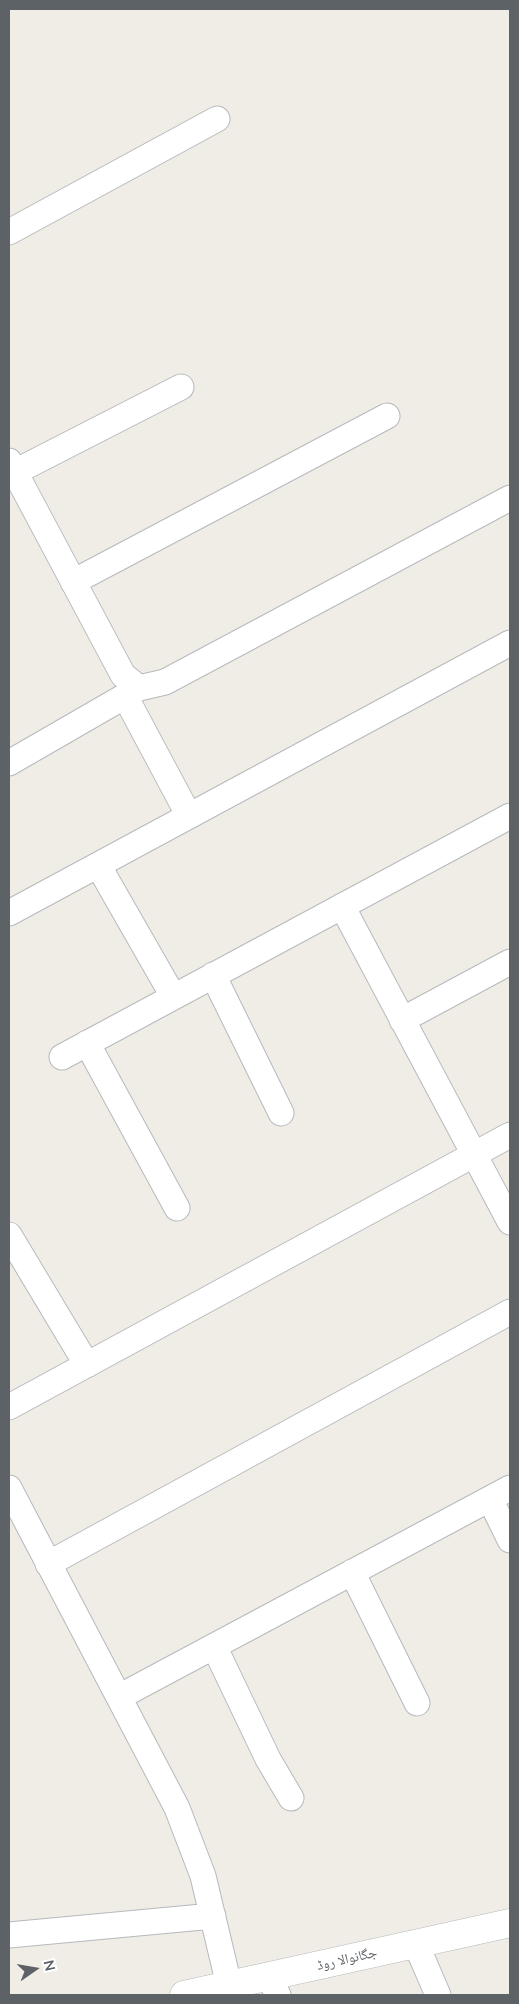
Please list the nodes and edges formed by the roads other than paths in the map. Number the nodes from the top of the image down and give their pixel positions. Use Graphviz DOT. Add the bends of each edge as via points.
graph roads {
  1 [pos="218,119"];
  2 [pos="9,232"];
  3 [pos="181,387"];
  4 [pos="387,416"];
  5 [pos="13,474"];
  6 [pos="510,498"];
  7 [pos="73,582"];
  8 [pos="510,643"];
  9 [pos="132,692"];
  10 [pos="9,763"];
  11 [pos="189,816"];
  12 [pos="510,816"];
  13 [pos="98,865"];
  14 [pos="342,906"];
  15 [pos="9,913"];
  16 [pos="510,962"];
  17 [pos="213,975"];
  18 [pos="173,996"];
  19 [pos="402,1020"];
  20 [pos="87,1043"];
  21 [pos="62,1057"];
  22 [pos="281,1113"];
  23 [pos="510,1135"];
  24 [pos="474,1154"];
  25 [pos="177,1208"];
  26 [pos="510,1222"];
  27 [pos="9,1235"];
  28 [pos="510,1312"];
  29 [pos="87,1365"];
  30 [pos="9,1408"];
  31 [pos="9,1488"];
  32 [pos="500,1493"];
  33 [pos="510,1540"];
  34 [pos="48,1564"];
  35 [pos="352,1572"];
  36 [pos="214,1646"];
  37 [pos="119,1697"];
  38 [pos="417,1703"];
  39 [pos="291,1798"];
  40 [pos="212,1916"];
  41 [pos="510,1923"];
  42 [pos="9,1935"];
  43 [pos="416,1944"];
  44 [pos="229,1985"];
  45 [pos="273,1986"];
  46 [pos="184,1995"];
  47 [pos="438,1995"];
  1 -- 2 [label="street"];
  3 -- 5 [label="street"];
  4 -- 7 [label="street"];
  5 -- 7 [label="street"];
  6 -- 9 [label="street" via="165,682"];
  7 -- 9 [label="street"];
  8 -- 11 [label="street"];
  9 -- 10 [label="street"];
  9 -- 11 [label="street"];
  11 -- 13 [label="street"];
  12 -- 14 [label="street"];
  13 -- 15 [label="street"];
  13 -- 18 [label="street"];
  14 -- 17 [label="street"];
  14 -- 19 [label="street"];
  16 -- 19 [label="street"];
  17 -- 18 [label="street"];
  17 -- 22 [label="street"];
  18 -- 20 [label="street"];
  19 -- 24 [label="street"];
  20 -- 21 [label="street"];
  20 -- 25 [label="street"];
  23 -- 24 [label="street"];
  24 -- 26 [label="street"];
  24 -- 29 [label="street"];
  27 -- 29 [label="street"];
  28 -- 34 [label="street"];
  29 -- 30 [label="street"];
  31 -- 34 [label="street"];
  32 -- 33 [label="street"];
  32 -- 35 [label="street"];
  34 -- 37 [label="street"];
  35 -- 36 [label="street"];
  35 -- 38 [label="street"];
  36 -- 37 [label="street"];
  36 -- 39 [label="street" via="268,1759"];
  37 -- 40 [label="street" via="177,1808 203,1876"];
  40 -- 42 [label="street"];
  40 -- 44 [label="street"];
  41 -- 43 [label="street, جگانوالا روڈ"];
  43 -- 45 [label="street, جگانوالا روڈ"];
  43 -- 47 [label="street"];
  44 -- 45 [label="street, جگانوالا روڈ"];
  44 -- 46 [label="street, جگانوالا روڈ"];
}
